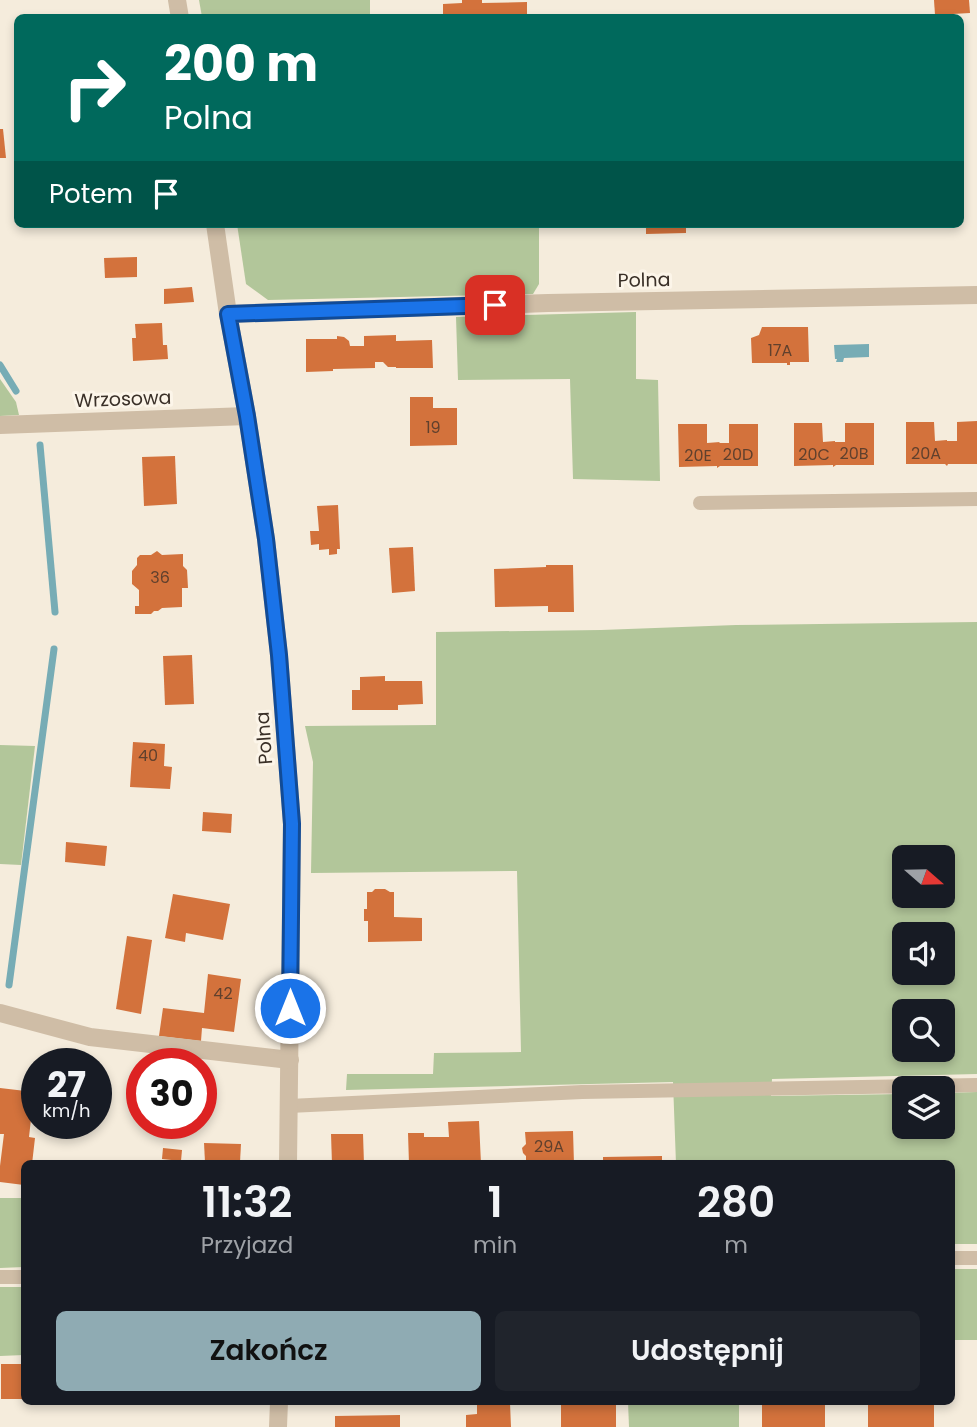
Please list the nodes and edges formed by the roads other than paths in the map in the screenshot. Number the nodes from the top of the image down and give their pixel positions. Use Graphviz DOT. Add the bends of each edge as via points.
graph roads {
  1 [pos="216,228"];
  2 [pos="977,295"];
  3 [pos="228,314"];
  4 [pos="247,416"];
  5 [pos="0,425"];
  6 [pos="977,499"];
  7 [pos="700,503"];
  8 [pos="0,1013"];
  9 [pos="290,1060"];
  10 [pos="977,1085"];
  11 [pos="289,1106"];
  12 [pos="288,1160"];
  13 [pos="955,1258"];
  14 [pos="977,1258"];
  15 [pos="0,1277"];
  16 [pos="21,1277"];
  17 [pos="279,1405"];
  18 [pos="278,1427"];
  1 -- 3 [label="street, Polna"];
  2 -- 3 [label="street, Polna"];
  3 -- 4 [label="street, Polna"];
  4 -- 5 [label="street, Wrzosowa"];
  4 -- 9 [label="street, Polna" via="279,655 292,824"];
  6 -- 7 [label="lane"];
  8 -- 9 [label="street" via="90,1037"];
  9 -- 11 [label="street, Polna"];
  10 -- 11 [label="lane" via="582,1093"];
  11 -- 12 [label="street, Polna"];
  13 -- 14 [label="lane"];
  15 -- 16 [label="lane"];
  17 -- 18 [label="street"];
}
